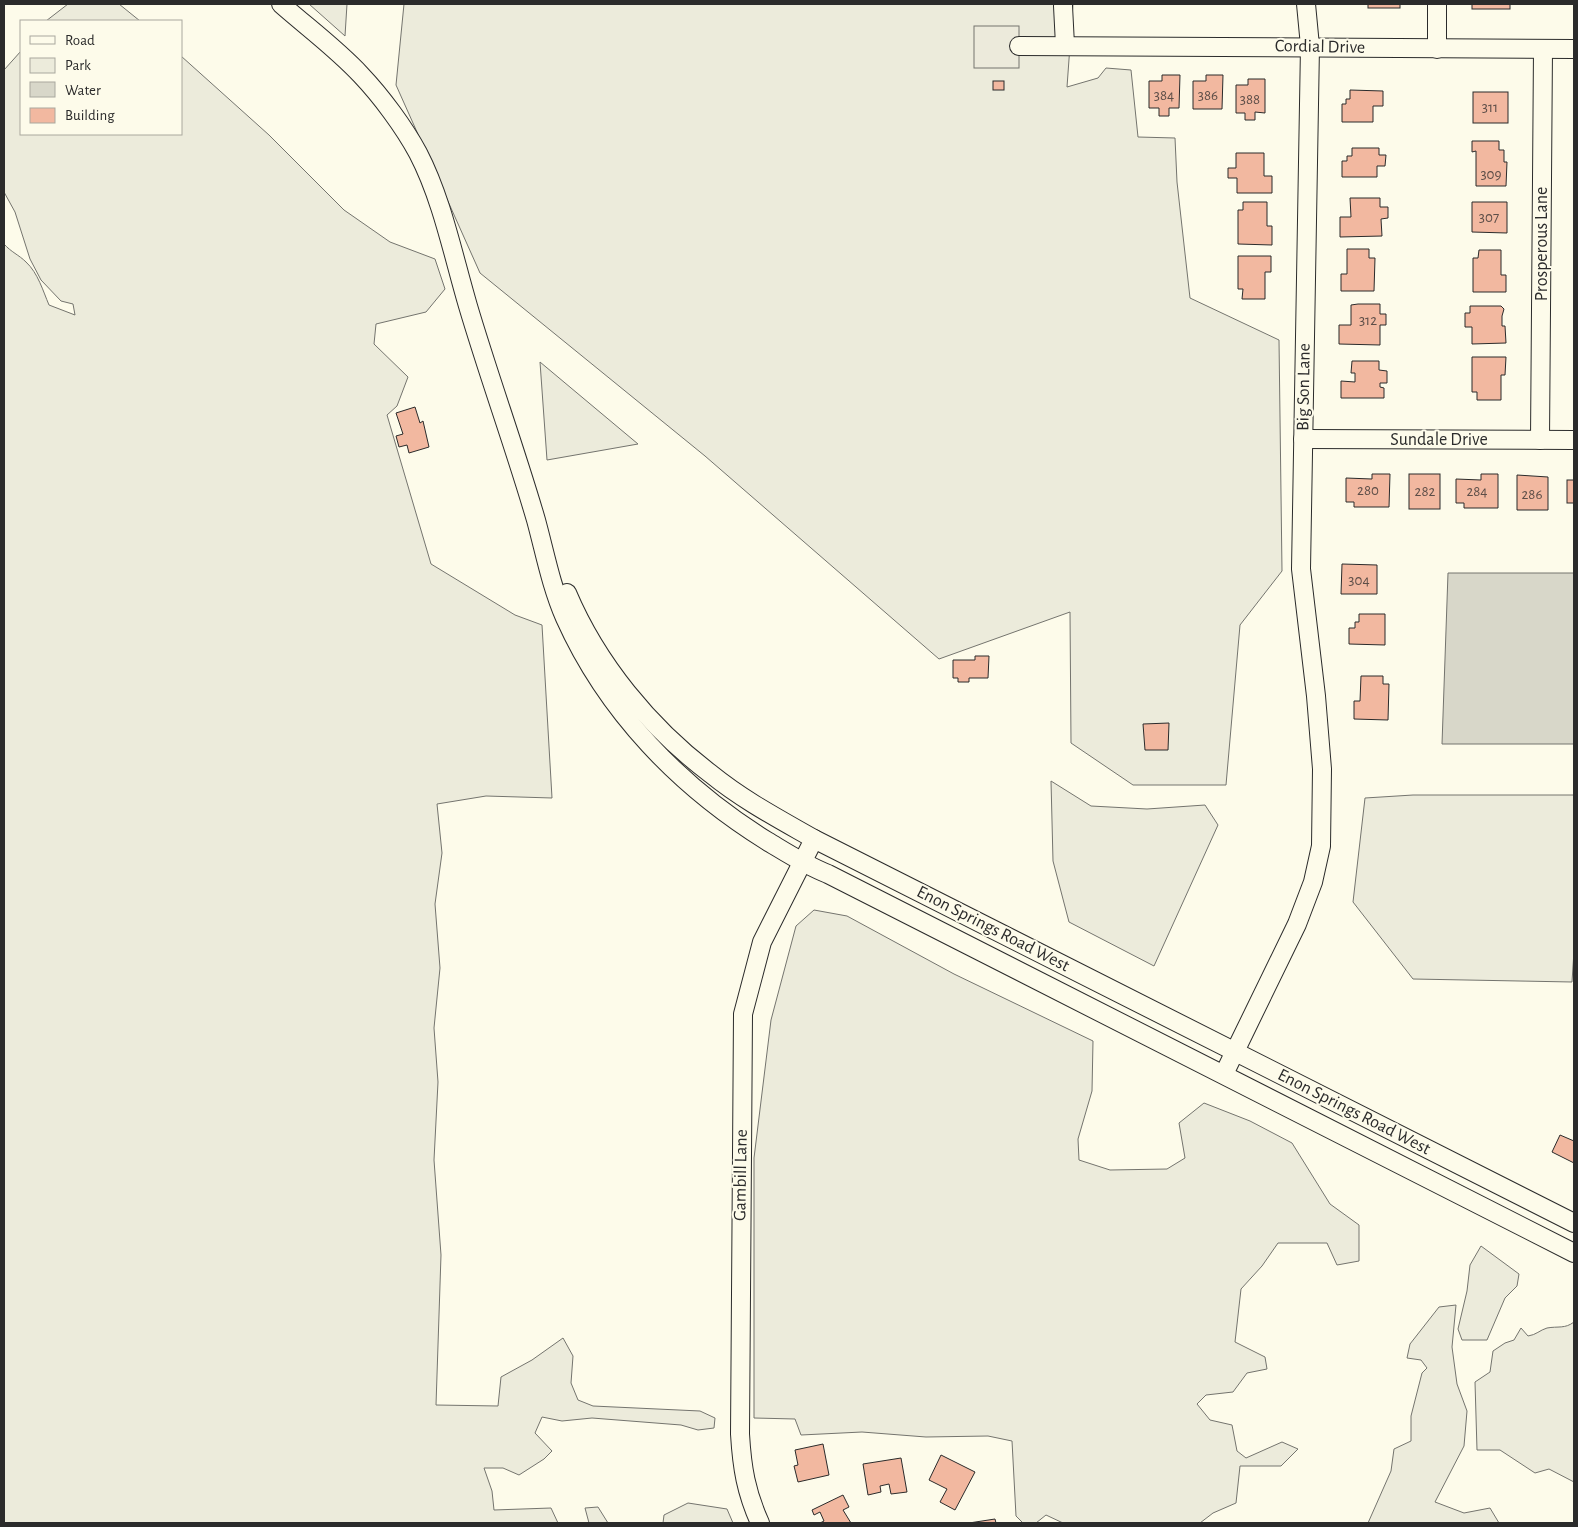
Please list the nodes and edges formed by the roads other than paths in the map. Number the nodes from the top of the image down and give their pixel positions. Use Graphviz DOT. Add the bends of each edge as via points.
graph roads {
  1 [pos="281,4"];
  2 [pos="1306,4"];
  3 [pos="1437,4"];
  4 [pos="1063,6"];
  5 [pos="1065,45"];
  6 [pos="1018,46"];
  7 [pos="1310,46"];
  8 [pos="1436,49"];
  9 [pos="1543,49"];
  10 [pos="1574,49"];
  11 [pos="1303,439"];
  12 [pos="1540,440"];
  13 [pos="1574,440"];
  14 [pos="531,504"];
  15 [pos="814,839"];
  16 [pos="801,863"];
  17 [pos="1236,1052"];
  18 [pos="1224,1074"];
  19 [pos="1574,1223"];
  20 [pos="1574,1253"];
  21 [pos="760,1523"];
  1 -- 14 [label="street" via="361,75 419,154"];
  2 -- 7 [label="street, Big Son Lane"];
  3 -- 8 [label="street"];
  4 -- 5 [label="street"];
  5 -- 6 [label="street, Cordial Drive"];
  5 -- 7 [label="street, Cordial Drive"];
  7 -- 8 [label="street, Cordial Drive"];
  7 -- 11 [label="street, Big Son Lane"];
  8 -- 9 [label="street, Cordial Drive"];
  9 -- 10 [label="street, Cordial Drive"];
  9 -- 12 [label="street, Prosperous Lane"];
  11 -- 12 [label="street, Sundale Drive"];
  11 -- 17 [label="street, Big Son Lane" via="1301,569 1322,769 1321,846 1313,882 1293,931"];
  12 -- 13 [label="street, Sundale Drive"];
  14 -- 15 [label="street, Enon Springs Road West" via="582,624 605,662 646,714 711,775 762,810"];
  14 -- 16 [label="street" via="550,581 562,610 578,646 614,702 649,746 699,793 736,822"];
  15 -- 16 [label="street, Gambill Lane"];
  15 -- 17 [label="street, Enon Springs Road West"];
  16 -- 18 [label="street"];
  16 -- 21 [label="street, Gambill Lane" via="762,942 743,1014 740,1434 742,1471"];
  17 -- 18 [label="street, Big Son Lane"];
  17 -- 19 [label="street, Enon Springs Road West"];
  18 -- 20 [label="street"];
}
